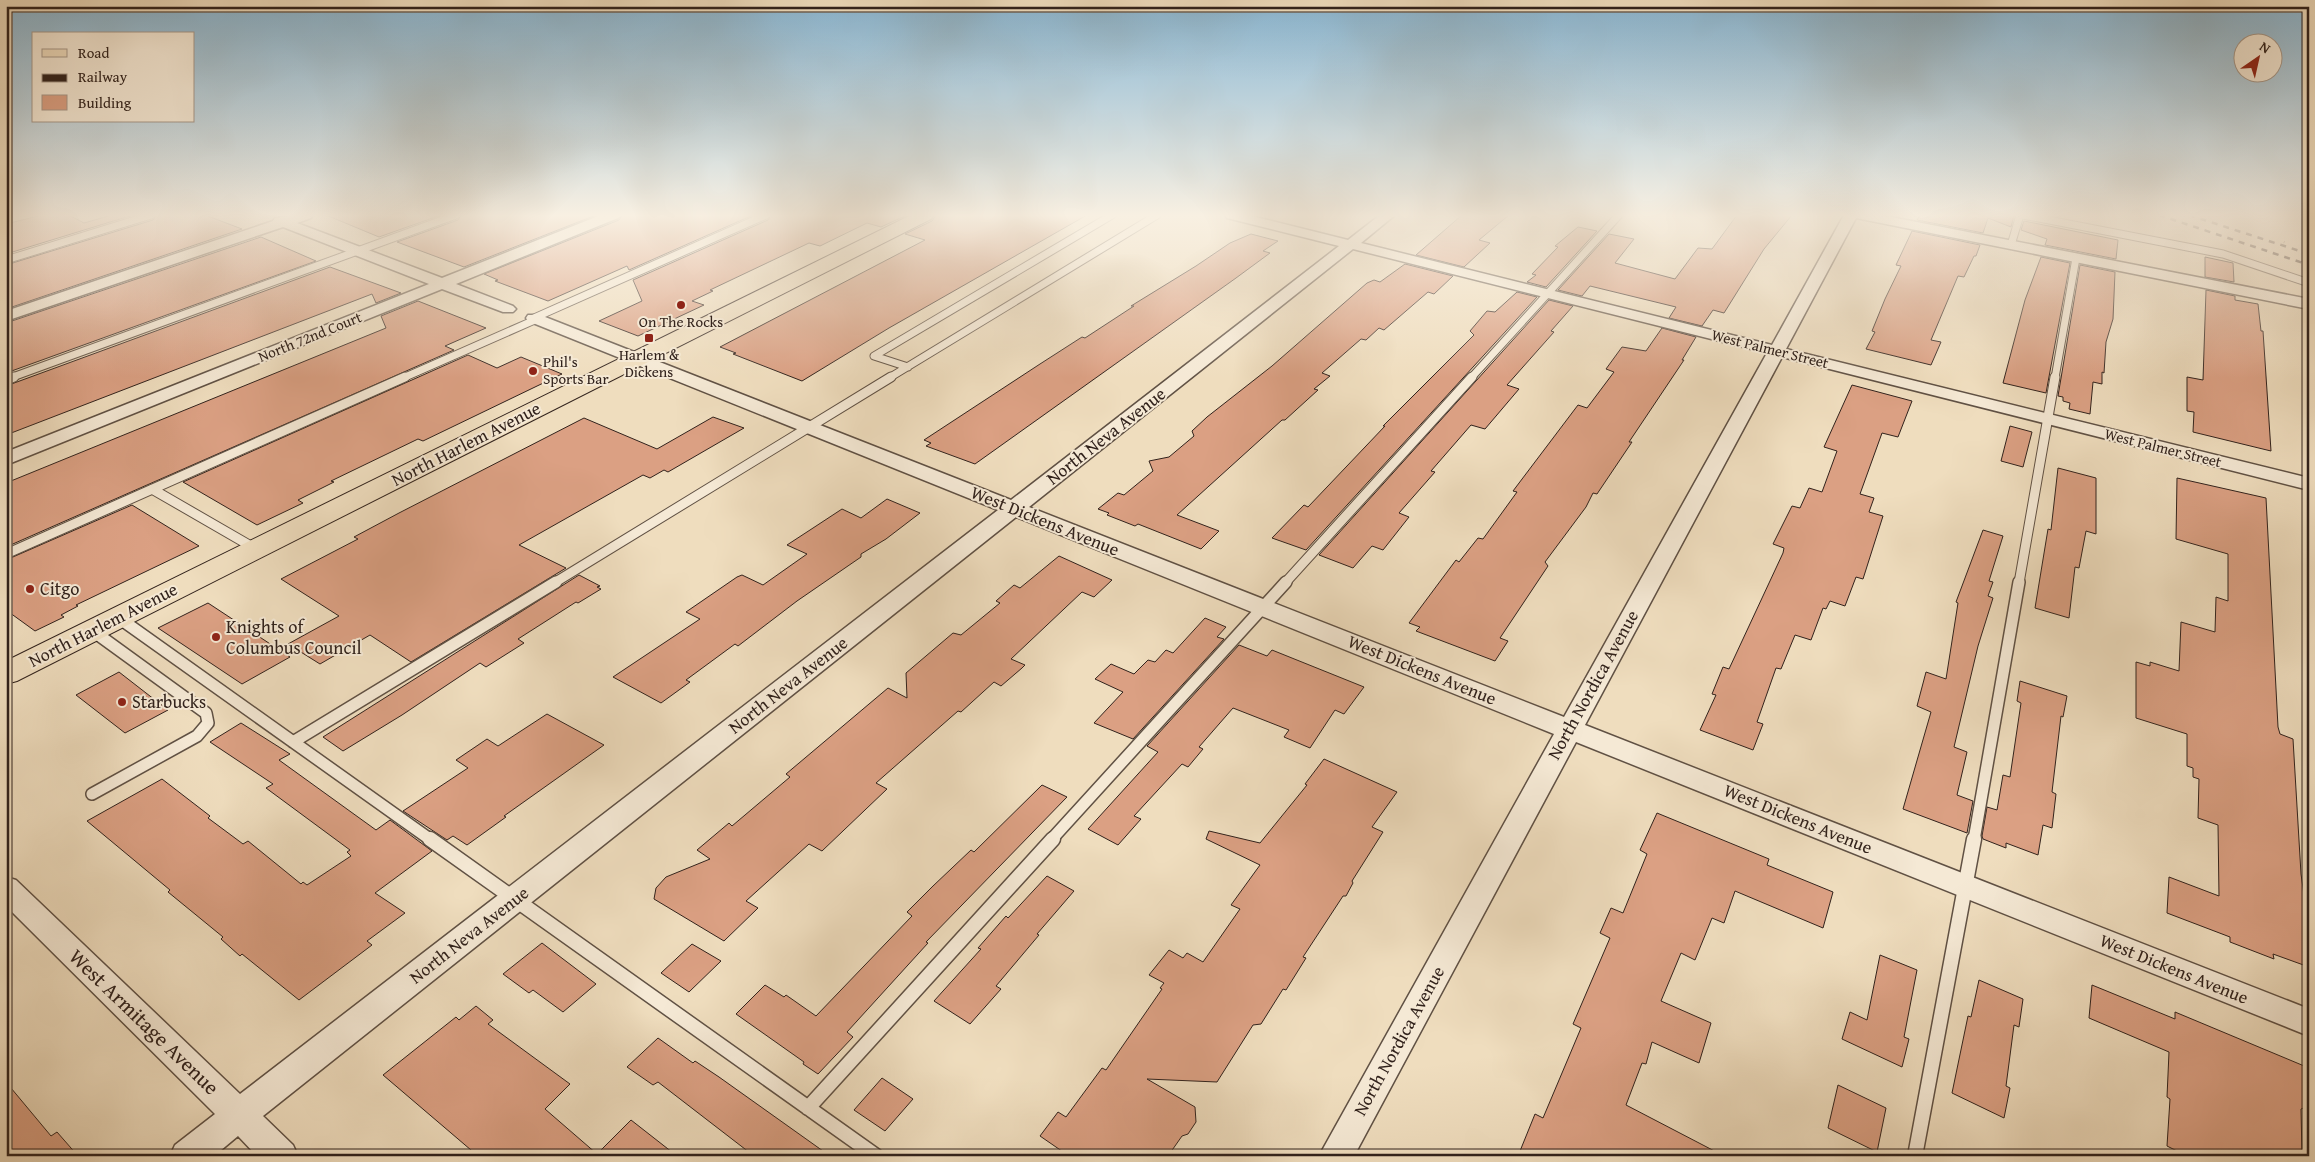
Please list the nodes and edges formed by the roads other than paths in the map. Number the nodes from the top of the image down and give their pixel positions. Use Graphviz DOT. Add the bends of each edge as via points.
graph roads {
  1 [pos="144,269"];
  2 [pos="308,269"];
  3 [pos="404,269"];
  4 [pos="479,269"];
  5 [pos="645,269"];
  6 [pos="817,269"];
  7 [pos="1020,269"];
  8 [pos="1068,269"];
  9 [pos="1319,269"];
  10 [pos="1448,269"];
  11 [pos="1570,269"];
  12 [pos="1821,269"];
  13 [pos="2074,269"];
  14 [pos="2133,269"];
  15 [pos="2268,269"];
  16 [pos="2309,283"];
  17 [pos="442,284"];
  18 [pos="1548,294"];
  19 [pos="2309,304"];
  20 [pos="508,309"];
  21 [pos="6,316"];
  22 [pos="536,318"];
  23 [pos="1777,351"];
  24 [pos="638,359"];
  25 [pos="908,367"];
  26 [pos="6,380"];
  27 [pos="2047,419"];
  28 [pos="810,427"];
  29 [pos="6,459"];
  30 [pos="2309,484"];
  31 [pos="152,489"];
  32 [pos="1014,508"];
  33 [pos="256,549"];
  34 [pos="6,554"];
  35 [pos="1263,607"];
  36 [pos="119,618"];
  37 [pos="93,631"];
  38 [pos="7,672"];
  39 [pos="1570,729"];
  40 [pos="293,742"];
  41 [pos="92,794"];
  42 [pos="1966,886"];
  43 [pos="6,888"];
  44 [pos="515,899"];
  45 [pos="2309,1022"];
  46 [pos="808,1108"];
  47 [pos="239,1115"];
  48 [pos="187,1156"];
  49 [pos="281,1156"];
  50 [pos="876,1156"];
  51 [pos="1336,1156"];
  52 [pos="1915,1156"];
  1 -- 21 [label="street"];
  2 -- 26 [label="lane"];
  3 -- 17 [label="street"];
  4 -- 17 [label="street, North 72nd Court"];
  5 -- 22 [label="lane"];
  6 -- 24 [label="main road, North Harlem Avenue"];
  7 -- 25 [label="lane" via="874,356"];
  8 -- 25 [label="lane"];
  9 -- 32 [label="street, North Neva Avenue"];
  10 -- 18 [label="street, West Palmer Street"];
  11 -- 18 [label="lane"];
  12 -- 23 [label="street, North Nordica Avenue"];
  13 -- 27 [label="lane"];
  14 -- 19 [label="street"];
  15 -- 16 [label="lane"];
  17 -- 20 [label="street"];
  17 -- 29 [label="street, North 72nd Court"];
  18 -- 23 [label="street, West Palmer Street"];
  18 -- 35 [label="lane"];
  22 -- 24 [label="street, West Dickens Avenue"];
  22 -- 31 [label="lane"];
  23 -- 27 [label="street, West Palmer Street"];
  23 -- 39 [label="street, North Nordica Avenue"];
  24 -- 28 [label="street, West Dickens Avenue"];
  24 -- 33 [label="main road, North Harlem Avenue"];
  25 -- 28 [label="lane"];
  27 -- 30 [label="street, West Palmer Street"];
  27 -- 42 [label="lane"];
  28 -- 32 [label="street, West Dickens Avenue"];
  28 -- 40 [label="lane"];
  31 -- 33 [label="lane"];
  31 -- 34 [label="lane"];
  32 -- 35 [label="street, West Dickens Avenue"];
  32 -- 44 [label="street, North Neva Avenue"];
  33 -- 36 [label="main road, North Harlem Avenue"];
  35 -- 39 [label="street, West Dickens Avenue"];
  35 -- 46 [label="lane"];
  36 -- 37 [label="main road, North Harlem Avenue"];
  36 -- 40 [label="lane"];
  37 -- 38 [label="main road, North Harlem Avenue"];
  37 -- 41 [label="lane" via="206,713 208,723 198,736"];
  39 -- 42 [label="street, West Dickens Avenue"];
  39 -- 51 [label="street, North Nordica Avenue"];
  40 -- 44 [label="lane"];
  42 -- 45 [label="street, West Dickens Avenue"];
  42 -- 52 [label="lane"];
  43 -- 47 [label="street, West Armitage Avenue"];
  44 -- 46 [label="lane"];
  44 -- 47 [label="street, North Neva Avenue"];
  46 -- 50 [label="lane"];
  47 -- 48 [label="street, North Neva Avenue"];
  47 -- 49 [label="street, West Armitage Avenue"];
}
